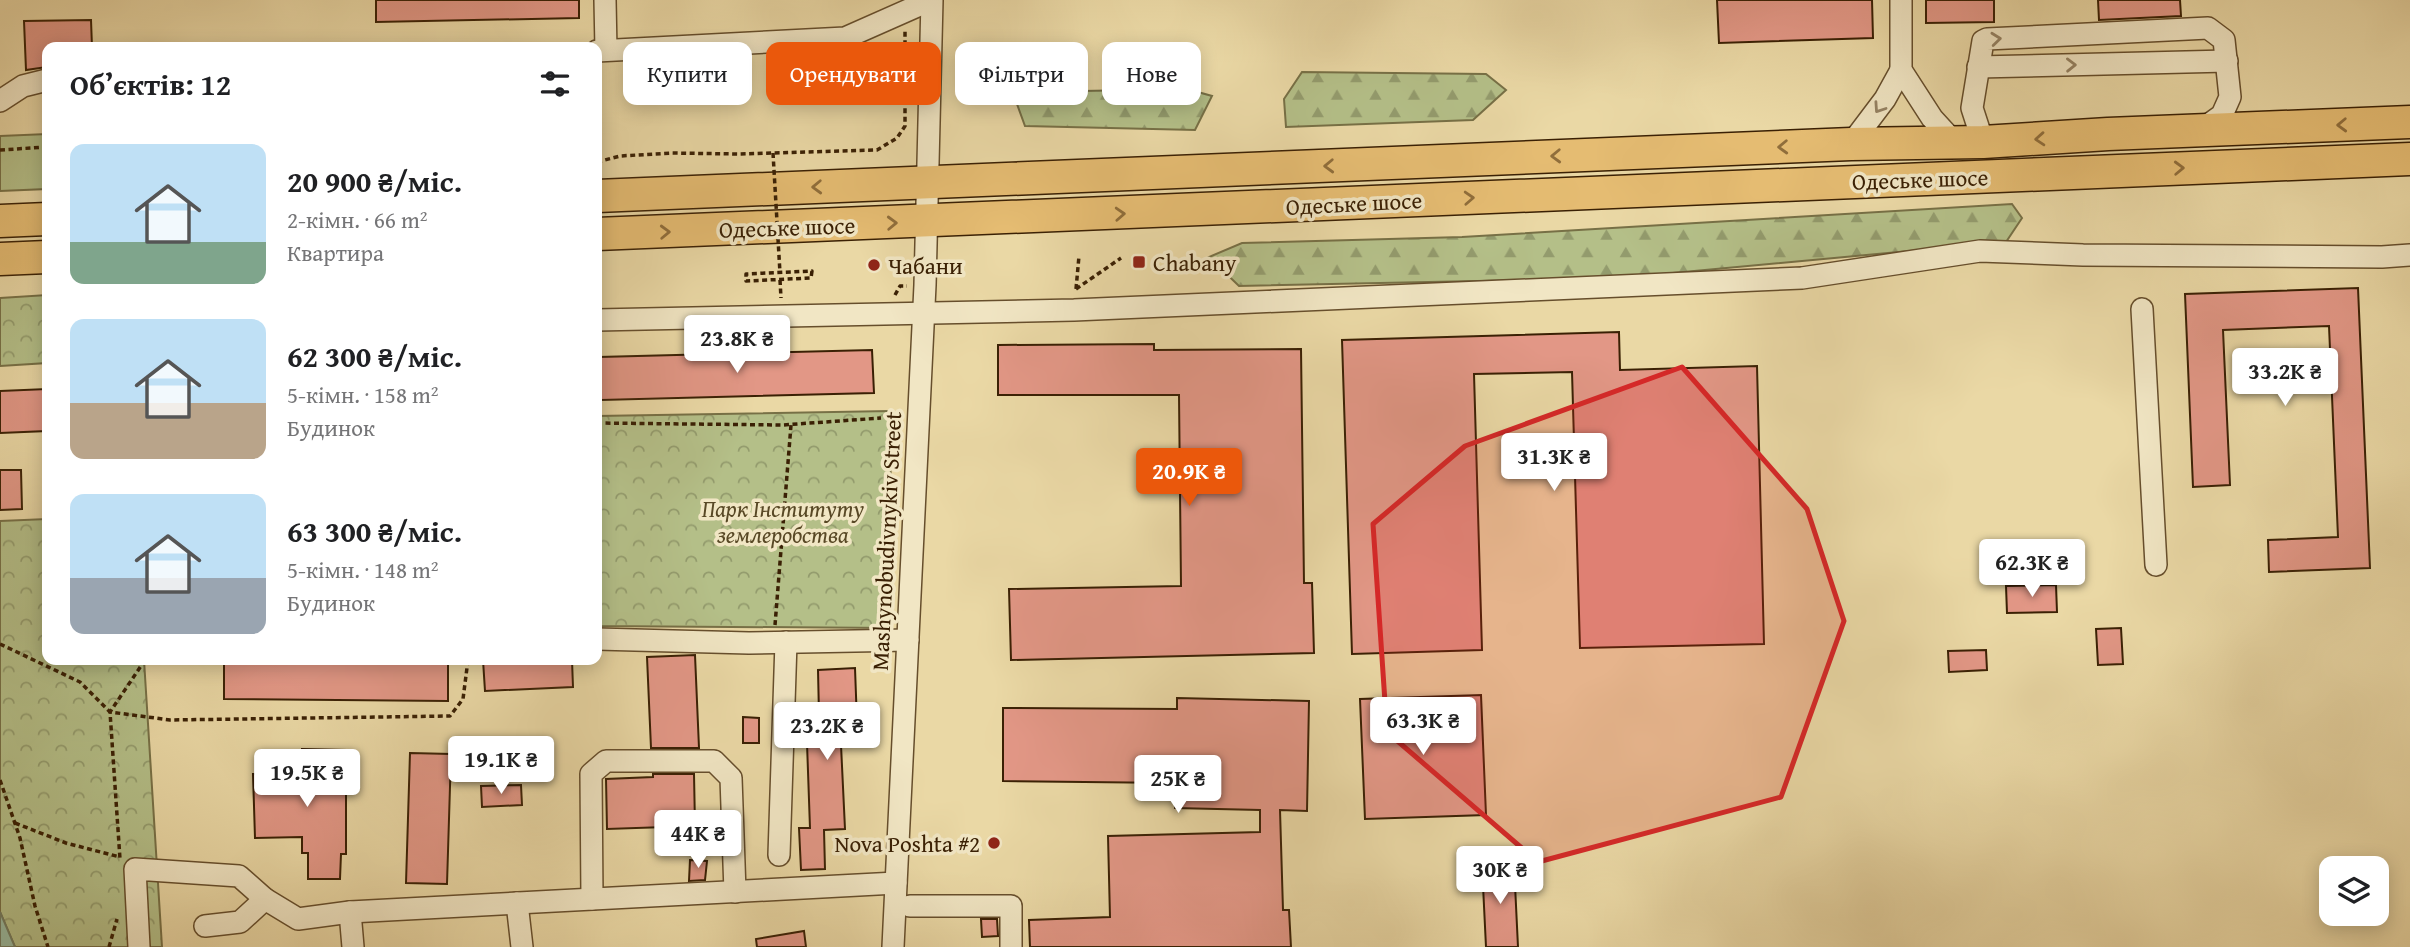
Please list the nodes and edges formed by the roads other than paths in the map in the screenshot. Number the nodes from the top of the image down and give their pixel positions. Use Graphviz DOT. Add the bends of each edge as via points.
graph roads {
  1 [pos="605,0"];
  2 [pos="931,0"];
  3 [pos="1901,0"];
  4 [pos="602,42"];
  5 [pos="602,50"];
  6 [pos="2227,61"];
  7 [pos="1978,67"];
  8 [pos="1901,70"];
  9 [pos="42,81"];
  10 [pos="0,102"];
  11 [pos="2410,122"];
  12 [pos="2198,131"];
  13 [pos="1968,142"];
  14 [pos="1851,144"];
  15 [pos="2410,159"];
  16 [pos="929,182"];
  17 [pos="602,196"];
  18 [pos="42,219"];
  19 [pos="0,221"];
  20 [pos="927,222"];
  21 [pos="602,234"];
  22 [pos="2410,255"];
  23 [pos="42,257"];
  24 [pos="0,259"];
  25 [pos="2142,309"];
  26 [pos="923,314"];
  27 [pos="602,320"];
  28 [pos="2156,565"];
  29 [pos="602,639"];
  30 [pos="908,640"];
  31 [pos="780,642"];
  32 [pos="779,855"];
  33 [pos="896,883"];
  34 [pos="735,892"];
  35 [pos="265,899"];
  36 [pos="592,899"];
  37 [pos="517,903"];
  38 [pos="910,906"];
  39 [pos="350,912"];
  40 [pos="205,926"];
  41 [pos="139,947"];
  42 [pos="352,947"];
  43 [pos="522,947"];
  44 [pos="893,947"];
  45 [pos="1011,947"];
  1 -- 4 [label="street"];
  2 -- 5 [label="street" via="845,38"];
  2 -- 16 [label="street, Mashynobudivnykiv Street"];
  3 -- 8 [label="street"];
  7 -- 6 [label="street, one-way"];
  7 -- 6 [label="street, one-way" via="1987,39 2208,28 2224,40"];
  6 -- 12 [label="street" via="2230,97 2222,115"];
  7 -- 13 [label="street"];
  8 -- 13 [label="street" via="1932,118"];
  8 -- 14 [label="street, one-way"];
  9 -- 10 [label="street" via="23,86"];
  11 -- 12 [label="highway, Одеське шосе, one-way"];
  12 -- 13 [label="highway, Одеське шосе, one-way"];
  13 -- 14 [label="highway, Одеське шосе"];
  14 -- 16 [label="highway, Одеське шосе, one-way"];
  20 -- 15 [label="highway, Одеське шосе, one-way"];
  16 -- 17 [label="highway, Одеське шосе, one-way"];
  16 -- 20 [label="street, Mashynobudivnykiv Street"];
  18 -- 19 [label="highway"];
  21 -- 20 [label="highway, Одеське шосе, one-way"];
  20 -- 26 [label="street, Mashynobudivnykiv Street"];
  22 -- 26 [label="street" via="1980,251 1802,278 1075,300"];
  23 -- 24 [label="highway"];
  25 -- 28 [label="street"];
  26 -- 27 [label="street"];
  26 -- 30 [label="street, Mashynobudivnykiv Street"];
  29 -- 31 [label="street"];
  30 -- 31 [label="street"];
  30 -- 33 [label="street, Mashynobudivnykiv Street"];
  31 -- 32 [label="street"];
  33 -- 34 [label="street"];
  33 -- 44 [label="street, Mashynobudivnykiv Street"];
  34 -- 36 [label="street"];
  34 -- 36 [label="street" via="731,778 714,761 606,761 591,774"];
  35 -- 39 [label="street" via="298,919"];
  35 -- 40 [label="street" via="240,922"];
  35 -- 41 [label="street" via="239,876 135,869"];
  36 -- 37 [label="street"];
  37 -- 39 [label="street"];
  37 -- 43 [label="street"];
  38 -- 45 [label="street" via="1011,906"];
  39 -- 42 [label="street"];
}
